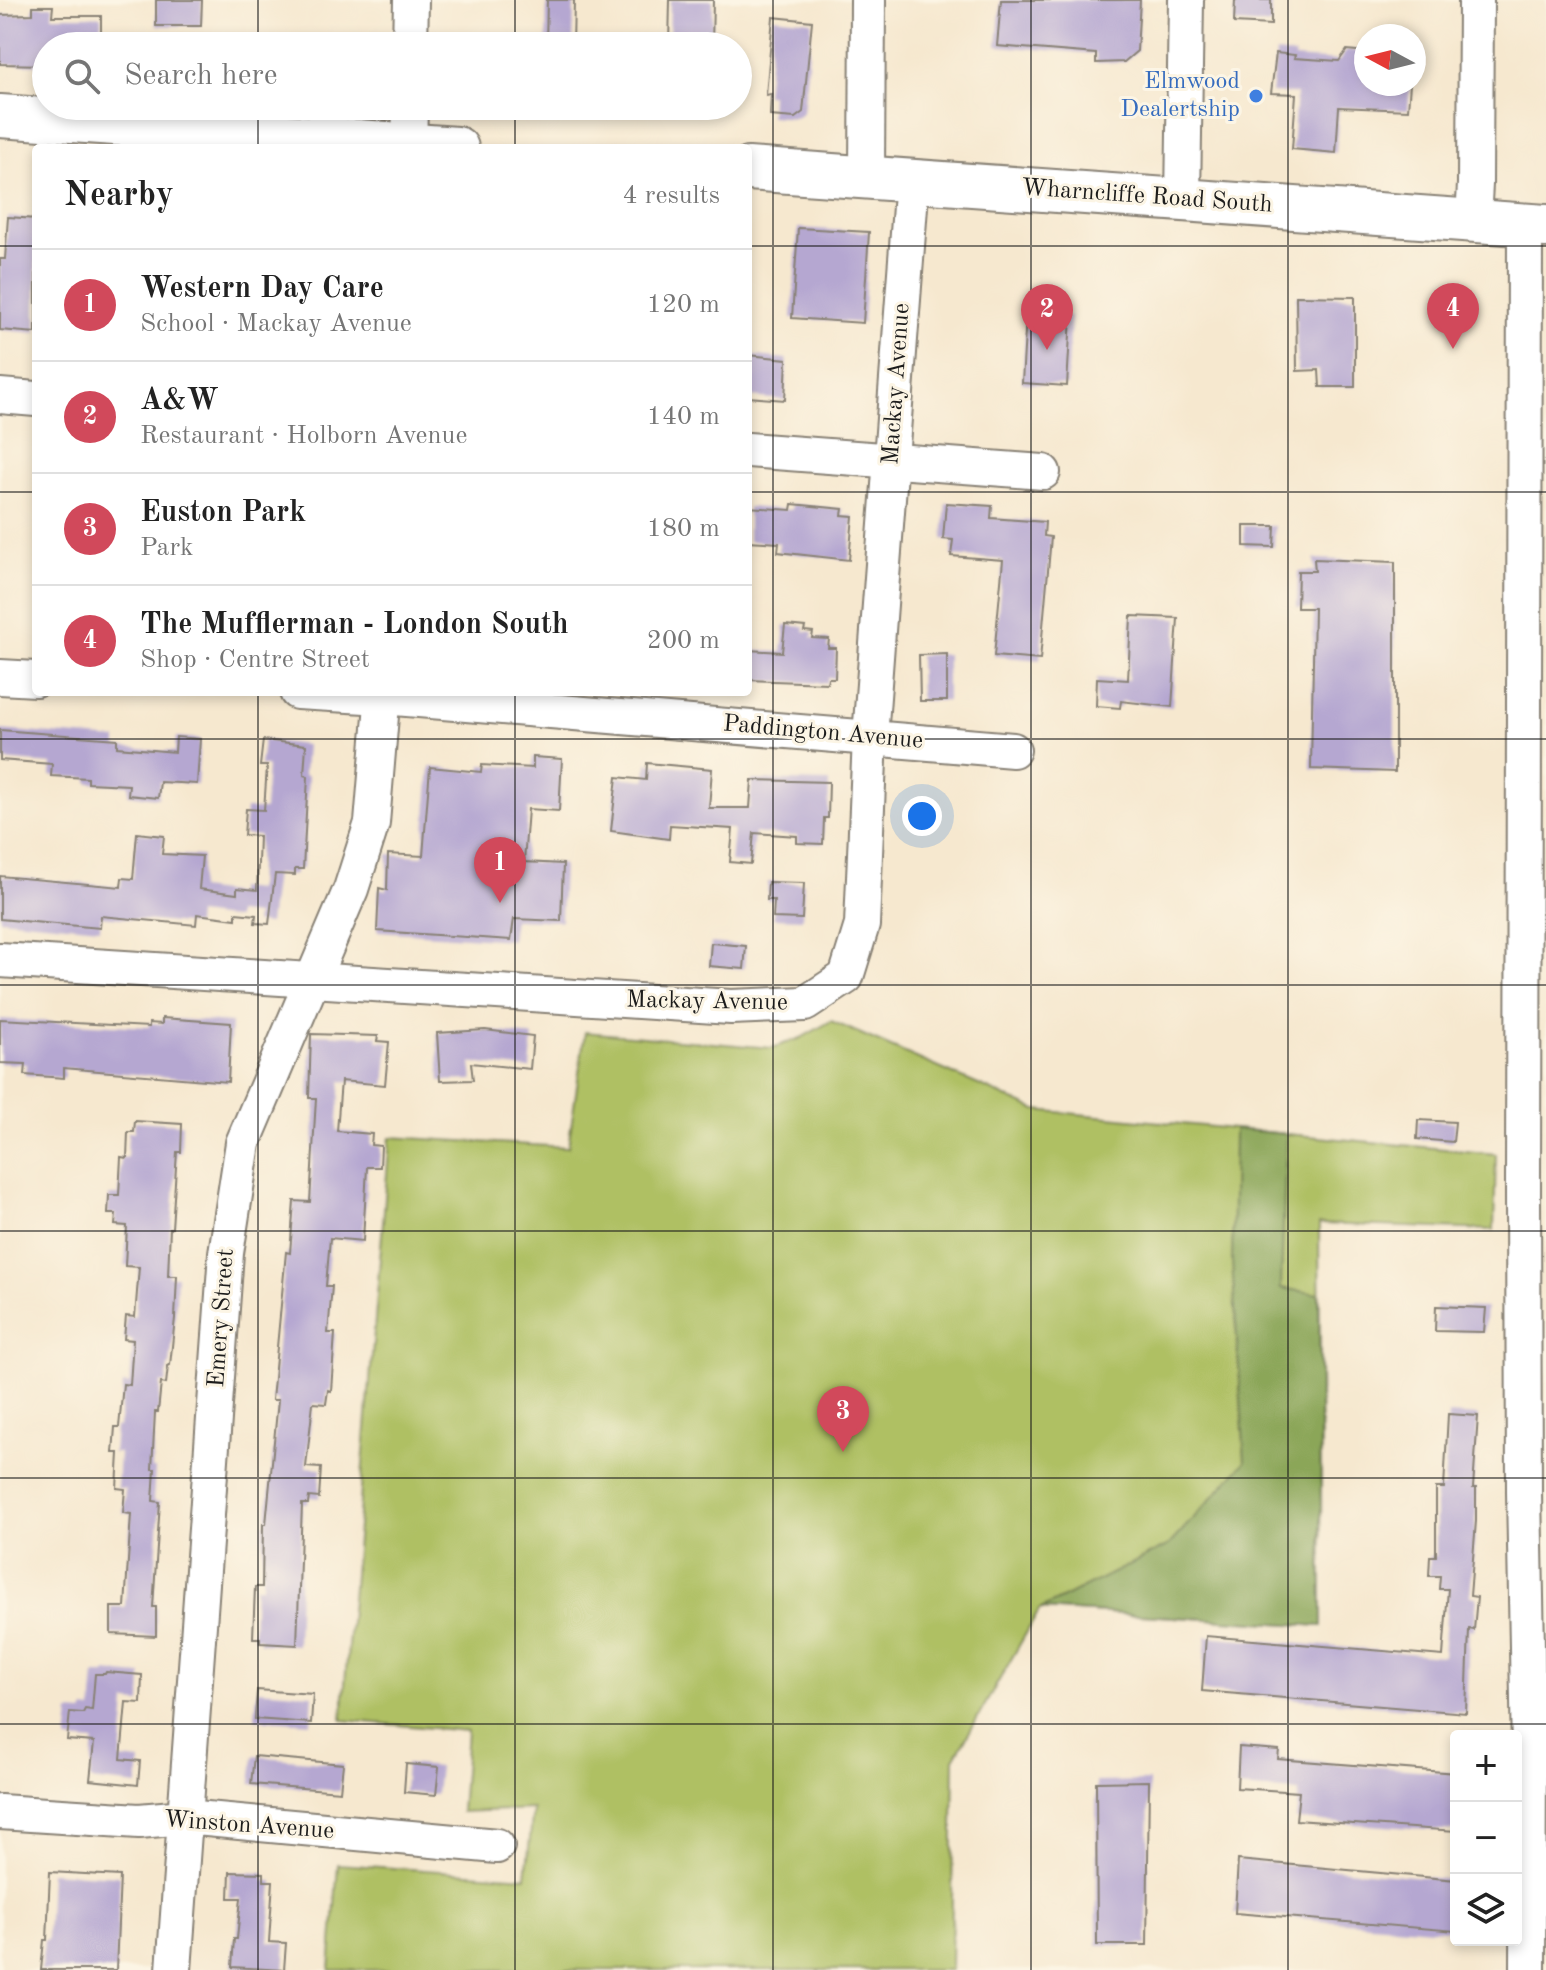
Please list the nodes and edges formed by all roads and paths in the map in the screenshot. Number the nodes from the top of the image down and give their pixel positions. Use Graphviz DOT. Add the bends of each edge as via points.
graph roads {
  1 [pos="411,0"];
  2 [pos="868,0"];
  3 [pos="1186,0"];
  4 [pos="1476,0"];
  5 [pos="410,32"];
  6 [pos="0,116"];
  7 [pos="32,117"];
  8 [pos="96,120"];
  9 [pos="409,133"];
  10 [pos="444,144"];
  11 [pos="752,169"];
  12 [pos="867,176"];
  13 [pos="912,180"];
  14 [pos="1183,200"];
  15 [pos="1473,220"];
  16 [pos="1536,226"];
  17 [pos="0,396"];
  18 [pos="32,399"];
  19 [pos="752,450"];
  20 [pos="892,460"];
  21 [pos="1043,472"];
  22 [pos="0,677"];
  23 [pos="32,679"];
  24 [pos="383,696"];
  25 [pos="406,696"];
  26 [pos="870,737"];
  27 [pos="1013,750"];
  28 [pos="0,960"];
  29 [pos="312,981"];
  30 [pos="0,1812"];
  31 [pos="185,1817"];
  32 [pos="497,1846"];
  33 [pos="174,1970"];
  34 [pos="1528,1970"];
  1 -- 5 [label="street"];
  2 -- 12 [label="street"];
  3 -- 14 [label="street"];
  4 -- 15 [label="street"];
  6 -- 7 [label="main road"];
  8 -- 9 [label="main road"];
  9 -- 10 [label="main road"];
  11 -- 12 [label="main road, Wharncliffe Road South"];
  12 -- 13 [label="main road, Wharncliffe Road South"];
  13 -- 14 [label="main road, Wharncliffe Road South"];
  13 -- 20 [label="street, Mackay Avenue"];
  14 -- 15 [label="main road, Wharncliffe Road South"];
  15 -- 16 [label="main road, Wharncliffe Road South"];
  16 -- 34 [label="street" via="1523,1192"];
  17 -- 18 [label="street"];
  19 -- 20 [label="street"];
  20 -- 21 [label="street"];
  20 -- 26 [label="street, Mackay Avenue"];
  22 -- 23 [label="street"];
  24 -- 29 [label="street, Emery Street" via="372,823"];
  25 -- 26 [label="street, Paddington Avenue"];
  26 -- 27 [label="street, Paddington Avenue"];
  26 -- 29 [label="street, Mackay Avenue" via="862,925 846,977 805,1004 731,1007"];
  28 -- 29 [label="street, Mackay Avenue"];
  29 -- 31 [label="street, Emery Street" via="243,1143 233,1201"];
  30 -- 31 [label="street, Winston Avenue" via="139,1821"];
  31 -- 32 [label="street, Winston Avenue"];
  31 -- 33 [label="street, Emery Street"];
}
